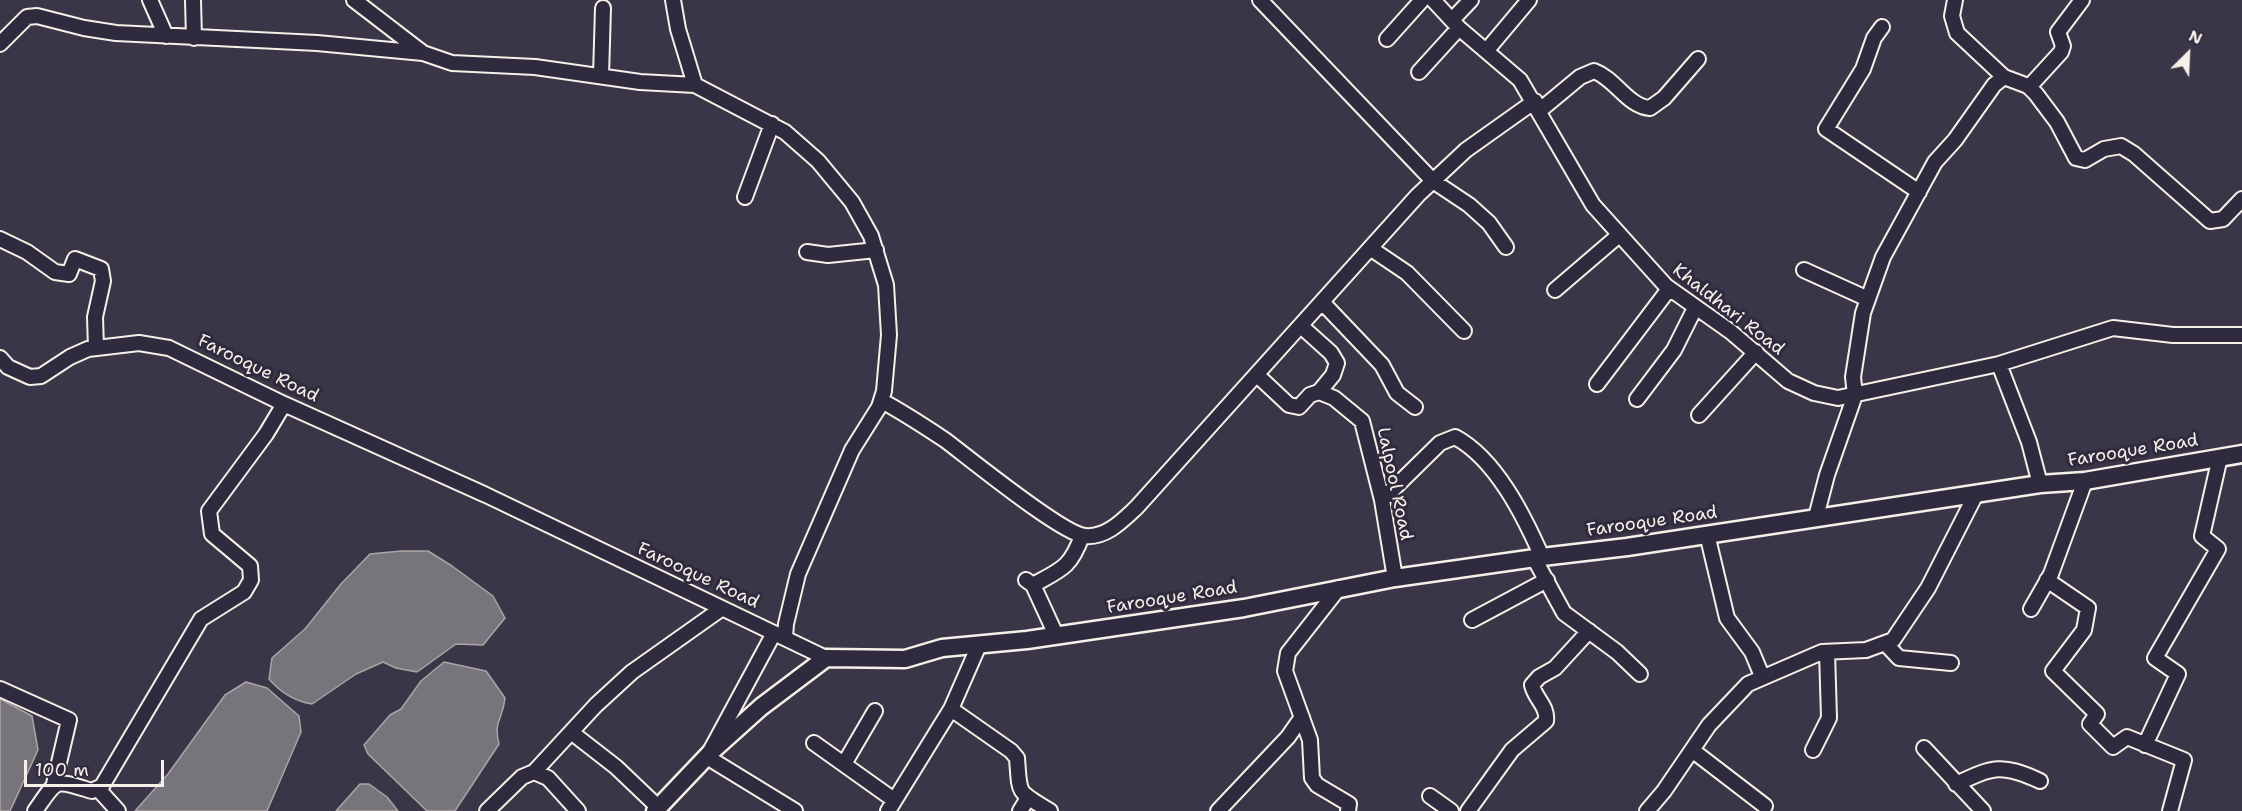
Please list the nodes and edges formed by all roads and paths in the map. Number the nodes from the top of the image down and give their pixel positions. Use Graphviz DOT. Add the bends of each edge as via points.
graph roads {
  1 [pos="150,0"];
  2 [pos="193,0"];
  3 [pos="354,0"];
  4 [pos="673,0"];
  5 [pos="1260,0"];
  6 [pos="1422,0"];
  7 [pos="1433,0"];
  8 [pos="1471,0"];
  9 [pos="1529,0"];
  10 [pos="1955,0"];
  11 [pos="2082,0"];
  12 [pos="603,8"];
  13 [pos="1455,24"];
  14 [pos="1882,27"];
  15 [pos="166,36"];
  16 [pos="194,38"];
  17 [pos="1387,39"];
  18 [pos="0,44"];
  19 [pos="1487,50"];
  20 [pos="423,53"];
  21 [pos="1698,58"];
  22 [pos="1419,72"];
  23 [pos="601,76"];
  24 [pos="2004,77"];
  25 [pos="695,85"];
  26 [pos="2029,87"];
  27 [pos="1537,106"];
  28 [pos="772,124"];
  29 [pos="1433,181"];
  30 [pos="1919,192"];
  31 [pos="745,197"];
  32 [pos="2242,199"];
  33 [pos="1618,236"];
  34 [pos="0,239"];
  35 [pos="1370,248"];
  36 [pos="1506,248"];
  37 [pos="876,250"];
  38 [pos="807,252"];
  39 [pos="1804,270"];
  40 [pos="1669,289"];
  41 [pos="1555,290"];
  42 [pos="1868,299"];
  43 [pos="1322,302"];
  44 [pos="1695,308"];
  45 [pos="1301,326"];
  46 [pos="1464,331"];
  47 [pos="2242,335"];
  48 [pos="96,348"];
  49 [pos="1756,352"];
  50 [pos="0,358"];
  51 [pos="1999,364"];
  52 [pos="1257,375"];
  53 [pos="1597,384"];
  54 [pos="1319,392"];
  55 [pos="1855,395"];
  56 [pos="1637,399"];
  57 [pos="882,401"];
  58 [pos="284,404"];
  59 [pos="1415,407"];
  60 [pos="1699,415"];
  61 [pos="2242,454"];
  62 [pos="2220,457"];
  63 [pos="2085,481"];
  64 [pos="2040,484"];
  65 [pos="1976,494"];
  66 [pos="1382,500"];
  67 [pos="1816,517"];
  68 [pos="1707,534"];
  69 [pos="1082,536"];
  70 [pos="1538,557"];
  71 [pos="1395,578"];
  72 [pos="1546,580"];
  73 [pos="2047,580"];
  74 [pos="1339,588"];
  75 [pos="721,609"];
  76 [pos="2031,609"];
  77 [pos="1472,620"];
  78 [pos="1589,631"];
  79 [pos="780,635"];
  80 [pos="1056,635"];
  81 [pos="1885,643"];
  82 [pos="979,645"];
  83 [pos="1827,652"];
  84 [pos="826,658"];
  85 [pos="1951,663"];
  86 [pos="1640,674"];
  87 [pos="1762,676"];
  88 [pos="0,689"];
  89 [pos="951,709"];
  90 [pos="875,711"];
  91 [pos="1302,717"];
  92 [pos="571,732"];
  93 [pos="814,744"];
  94 [pos="2145,745"];
  95 [pos="1924,748"];
  96 [pos="1692,750"];
  97 [pos="1812,750"];
  98 [pos="707,757"];
  99 [pos="844,764"];
  100 [pos="534,772"];
  101 [pos="2040,781"];
  102 [pos="54,784"];
  103 [pos="1956,784"];
  104 [pos="99,790"];
  105 [pos="1431,796"];
  106 [pos="1028,798"];
  107 [pos="777,806"];
  108 [pos="1765,806"];
  109 [pos="496,808"];
  110 [pos="889,808"];
  111 [pos="656,809"];
  112 [pos="35,811"];
  113 [pos="118,811"];
  114 [pos="578,811"];
  115 [pos="795,811"];
  116 [pos="1020,811"];
  117 [pos="1050,811"];
  118 [pos="1218,811"];
  119 [pos="1348,811"];
  120 [pos="1451,811"];
  121 [pos="1468,811"];
  122 [pos="1647,811"];
  123 [pos="1983,811"];
  124 [pos="2170,811"];
  1 -- 15 [label="street"];
  2 -- 16 [label="street"];
  3 -- 20 [label="street"];
  4 -- 25 [label="street"];
  5 -- 29 [label="street"];
  6 -- 17 [label="street"];
  7 -- 13 [label="street, Khaldhari Road"];
  8 -- 13 [label="street"];
  9 -- 19 [label="street"];
  10 -- 24 [label="street" via="1952,16 1956,33"];
  11 -- 26 [label="street" via="2058,32 2061,52"];
  12 -- 23 [label="street"];
  13 -- 19 [label="street, Khaldhari Road"];
  13 -- 22 [label="street"];
  14 -- 30 [label="street" via="1863,69 1826,129"];
  15 -- 16 [label="street"];
  15 -- 18 [label="street" via="116,33 52,18 27,17"];
  16 -- 20 [label="street" via="317,43"];
  19 -- 27 [label="street, Khaldhari Road" via="1520,80"];
  20 -- 23 [label="street" via="452,63 535,67"];
  21 -- 27 [label="street" via="1664,98 1650,108 1636,105 1594,71"];
  23 -- 25 [label="street"];
  24 -- 26 [label="street"];
  24 -- 30 [label="street" via="1935,162"];
  25 -- 28 [label="street"];
  26 -- 32 [label="street" via="2051,113 2080,160 2121,146 2210,221 2223,219"];
  27 -- 29 [label="street" via="1466,150"];
  27 -- 33 [label="street, Khaldhari Road" via="1578,184"];
  28 -- 31 [label="street"];
  28 -- 37 [label="street" via="801,143 836,180 863,219"];
  29 -- 35 [label="street"];
  29 -- 36 [label="street" via="1470,205 1489,223"];
  30 -- 42 [label="street" via="1889,245"];
  33 -- 40 [label="street, Khaldhari Road"];
  33 -- 41 [label="street"];
  34 -- 48 [label="street" via="55,272 69,274 78,259 98,266 102,278 95,317"];
  35 -- 43 [label="street"];
  35 -- 46 [label="street" via="1407,273"];
  37 -- 38 [label="street" via="840,255"];
  37 -- 57 [label="street" via="889,311"];
  39 -- 42 [label="street"];
  40 -- 44 [label="street, Khaldhari Road"];
  40 -- 53 [label="street"];
  42 -- 55 [label="street" via="1855,360"];
  43 -- 45 [label="street"];
  43 -- 59 [label="street" via="1382,365 1397,393"];
  44 -- 49 [label="street, Khaldhari Road"];
  44 -- 56 [label="street" via="1674,350"];
  45 -- 52 [label="street"];
  45 -- 54 [label="street" via="1336,363 1333,375"];
  47 -- 51 [label="street, Khaldhari Road" via="2173,335 2113,328"];
  48 -- 50 [label="street, Farooque Road" via="70,357 41,376 20,373"];
  48 -- 58 [label="street, Farooque Road" via="139,344 169,348"];
  49 -- 55 [label="street, Khaldhari Road" via="1788,381 1814,393 1838,398"];
  49 -- 60 [label="street"];
  51 -- 55 [label="street, Khaldhari Road"];
  51 -- 64 [label="street" via="2029,442"];
  52 -- 54 [label="street" via="1294,408"];
  52 -- 69 [label="street" via="1118,525 1099,535"];
  54 -- 66 [label="street, Lalpool Road" via="1335,398 1362,421"];
  55 -- 67 [label="street"];
  57 -- 69 [label="street" via="925,426 990,476"];
  57 -- 79 [label="street" via="852,450 798,574"];
  58 -- 75 [label="street, Farooque Road" via="486,495"];
  58 -- 104 [label="street" via="209,511 212,534 250,566 249,586 239,598 201,619"];
  61 -- 62 [label="main road, Farooque Road"];
  62 -- 63 [label="main road, Farooque Road"];
  62 -- 94 [label="street" via="2202,536 2218,549 2155,658 2178,674"];
  63 -- 64 [label="main road, Farooque Road"];
  63 -- 73 [label="street"];
  64 -- 65 [label="main road, Farooque Road"];
  65 -- 67 [label="main road, Farooque Road"];
  65 -- 81 [label="street" via="1928,588 1901,630"];
  66 -- 70 [label="street" via="1440,443 1455,437 1509,492 1519,507"];
  66 -- 71 [label="street, Lalpool Road"];
  67 -- 68 [label="main road, Farooque Road"];
  68 -- 70 [label="main road, Farooque Road" via="1627,548"];
  68 -- 87 [label="street" via="1727,618 1752,652"];
  69 -- 80 [label="street" via="1073,558 1057,572 1029,582"];
  70 -- 71 [label="main road, Farooque Road"];
  70 -- 72 [label="street"];
  71 -- 74 [label="main road, Farooque Road"];
  72 -- 77 [label="street"];
  72 -- 78 [label="street" via="1564,613"];
  73 -- 76 [label="street"];
  73 -- 94 [label="street" via="2088,608 2084,630 2053,671 2097,714 2090,724 2113,747 2127,737"];
  74 -- 80 [label="main road, Farooque Road" via="1244,608"];
  74 -- 91 [label="street" via="1286,659 1289,688"];
  75 -- 79 [label="street, Farooque Road"];
  75 -- 92 [label="street" via="632,672"];
  78 -- 86 [label="street"];
  78 -- 121 [label="street" via="1555,668 1536,680 1533,691 1546,711 1546,721 1512,750"];
  79 -- 84 [label="street, Farooque Road"];
  79 -- 98 [label="street"];
  80 -- 82 [label="main road, Farooque Road"];
  81 -- 83 [label="street" via="1866,650"];
  81 -- 85 [label="street" via="1899,658"];
  82 -- 84 [label="main road, Farooque Road" via="942,648 899,659"];
  82 -- 89 [label="street"];
  83 -- 87 [label="street"];
  83 -- 97 [label="street" via="1829,718"];
  84 -- 98 [label="main road" via="761,707"];
  87 -- 96 [label="street" via="1735,695"];
  88 -- 102 [label="street" via="69,720"];
  89 -- 106 [label="street" via="1011,751 1017,758 1017,784"];
  89 -- 110 [label="street"];
  90 -- 99 [label="street"];
  91 -- 118 [label="street"];
  91 -- 119 [label="street" via="1310,740 1312,778 1349,804"];
  92 -- 100 [label="street"];
  92 -- 111 [label="street" via="616,767"];
  93 -- 99 [label="street"];
  94 -- 124 [label="street" via="2184,760"];
  95 -- 103 [label="street"];
  96 -- 108 [label="street"];
  96 -- 122 [label="street"];
  98 -- 107 [label="street"];
  98 -- 111 [label="main road"];
  99 -- 110 [label="street"];
  100 -- 109 [label="street" via="522,777"];
  100 -- 114 [label="street" via="548,778"];
  101 -- 103 [label="street" via="2010,768 1995,767"];
  102 -- 104 [label="street"];
  102 -- 112 [label="street"];
  103 -- 123 [label="street"];
  104 -- 113 [label="street"];
  105 -- 120 [label="street"];
  106 -- 116 [label="street"];
  106 -- 117 [label="street"];
  107 -- 115 [label="street"];
}
